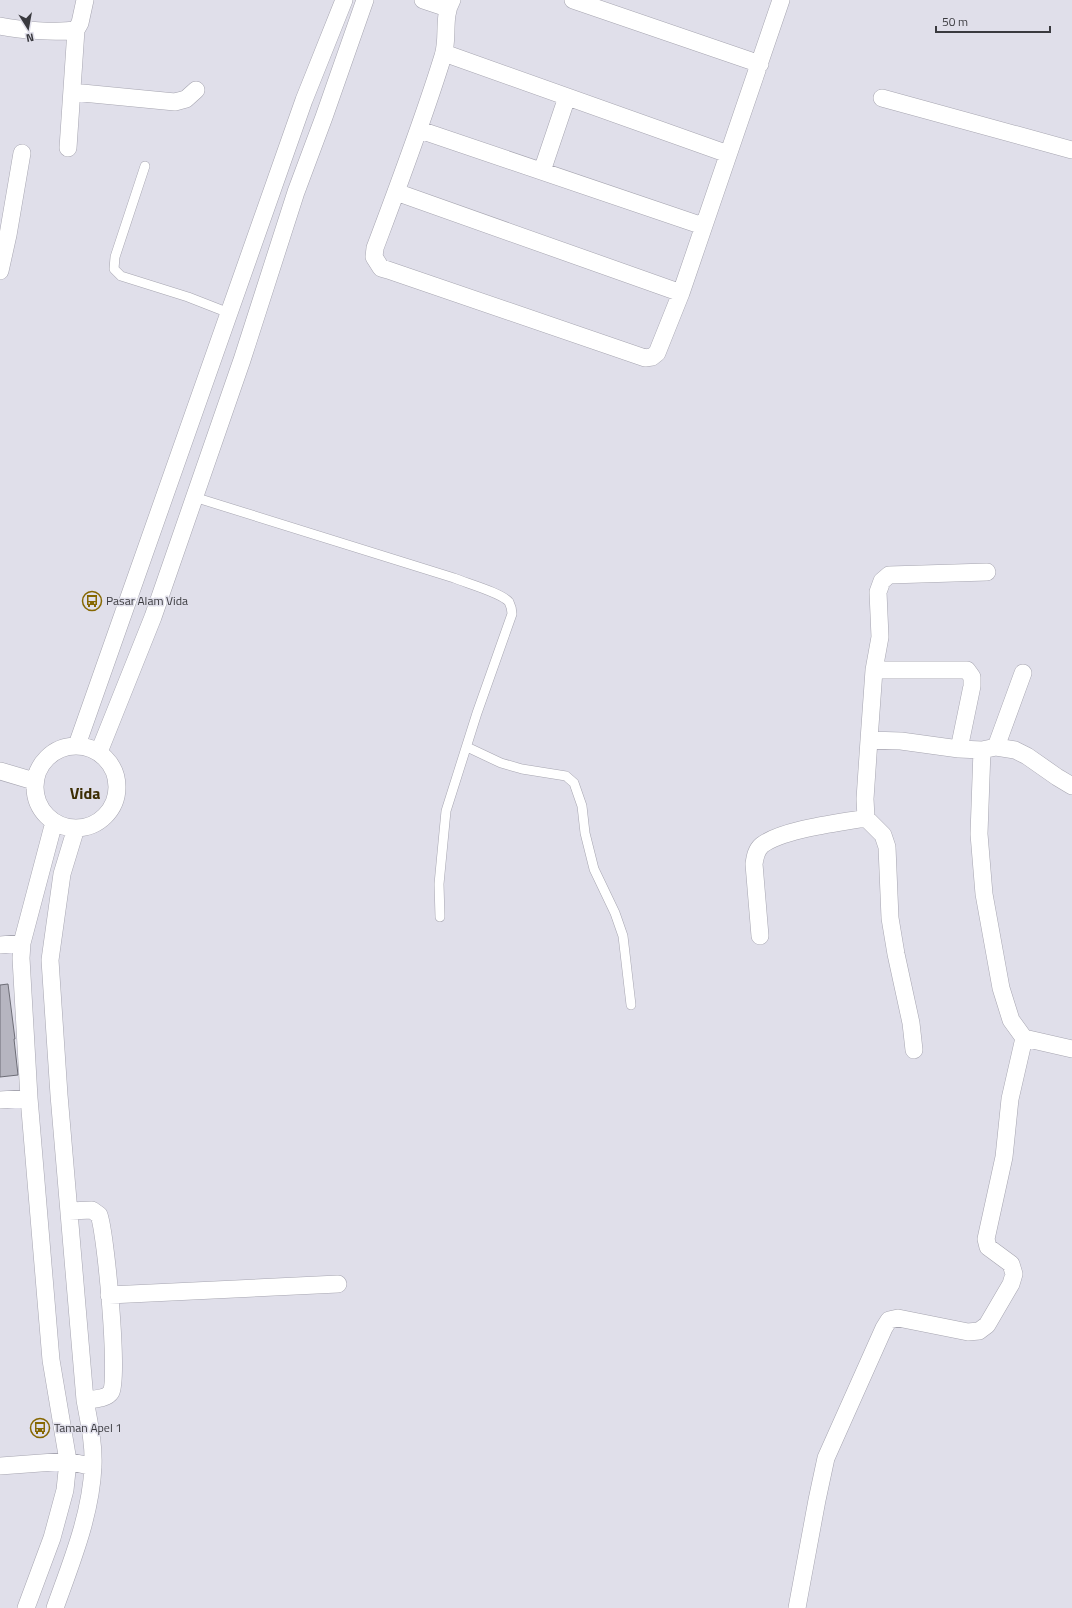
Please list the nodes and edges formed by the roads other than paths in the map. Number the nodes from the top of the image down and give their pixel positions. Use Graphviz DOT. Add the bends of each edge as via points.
graph roads {
  1 [pos="85,0"];
  2 [pos="344,0"];
  3 [pos="365,0"];
  4 [pos="423,0"];
  5 [pos="573,0"];
  6 [pos="781,0"];
  7 [pos="450,4"];
  8 [pos="0,26"];
  9 [pos="76,30"];
  10 [pos="444,54"];
  11 [pos="760,64"];
  12 [pos="196,90"];
  13 [pos="72,92"];
  14 [pos="567,97"];
  15 [pos="882,98"];
  16 [pos="420,130"];
  17 [pos="68,148"];
  18 [pos="1072,150"];
  19 [pos="22,153"];
  20 [pos="728,154"];
  21 [pos="145,166"];
  22 [pos="542,171"];
  23 [pos="396,192"];
  24 [pos="703,226"];
  25 [pos="0,271"];
  26 [pos="681,293"];
  27 [pos="229,313"];
  28 [pos="194,497"];
  29 [pos="987,572"];
  30 [pos="874,670"];
  31 [pos="1023,673"];
  32 [pos="869,740"];
  33 [pos="77,745"];
  34 [pos="467,747"];
  35 [pos="959,749"];
  36 [pos="989,749"];
  37 [pos="99,752"];
  38 [pos="0,771"];
  39 [pos="34,781"];
  40 [pos="1072,786"];
  41 [pos="866,818"];
  42 [pos="54,822"];
  43 [pos="76,828"];
  44 [pos="440,917"];
  45 [pos="760,936"];
  46 [pos="53,940"];
  47 [pos="23,941"];
  48 [pos="0,945"];
  49 [pos="632,1004"];
  50 [pos="1024,1038"];
  51 [pos="1072,1049"];
  52 [pos="914,1050"];
  53 [pos="29,1098"];
  54 [pos="0,1100"];
  55 [pos="69,1211"];
  56 [pos="338,1284"];
  57 [pos="109,1295"];
  58 [pos="85,1400"];
  59 [pos="68,1461"];
  60 [pos="0,1466"];
  61 [pos="93,1467"];
  62 [pos="26,1608"];
  63 [pos="55,1608"];
  64 [pos="797,1608"];
  1 -- 9 [label="street"];
  2 -- 27 [label="street" via="304,100"];
  3 -- 28 [label="street" via="296,192"];
  4 -- 7 [label="street"];
  5 -- 11 [label="street"];
  6 -- 11 [label="street"];
  7 -- 10 [label="street"];
  8 -- 9 [label="street" via="52,31"];
  9 -- 13 [label="street"];
  10 -- 14 [label="street"];
  10 -- 16 [label="street"];
  11 -- 20 [label="street"];
  12 -- 13 [label="street" via="186,99 175,102"];
  13 -- 17 [label="street"];
  14 -- 20 [label="street"];
  14 -- 22 [label="street"];
  15 -- 18 [label="street"];
  16 -- 22 [label="street"];
  16 -- 23 [label="street"];
  19 -- 25 [label="street"];
  20 -- 24 [label="street"];
  21 -- 27 [label="lane" via="115,257 114,269 121,276"];
  22 -- 24 [label="street"];
  23 -- 26 [label="street"];
  23 -- 26 [label="street" via="375,248 374,257 381,268 645,358 656,353"];
  24 -- 26 [label="street"];
  27 -- 33 [label="street"];
  28 -- 34 [label="lane" via="454,578 506,599 512,614"];
  28 -- 37 [label="street" via="153,617"];
  29 -- 30 [label="street" via="889,576 882,581 878,592 880,637"];
  30 -- 32 [label="street"];
  30 -- 35 [label="street" via="967,670 972,677 972,686"];
  31 -- 36 [label="street"];
  32 -- 35 [label="street" via="900,741"];
  32 -- 41 [label="street"];
  33 -- 37 [label="street"];
  33 -- 39 [label="street" via="65,746 45,759"];
  34 -- 44 [label="lane" via="446,811 439,884"];
  34 -- 49 [label="lane" via="501,763 566,776 574,783 582,806 594,869 623,936"];
  35 -- 36 [label="street"];
  36 -- 40 [label="street" via="1015,750"];
  36 -- 50 [label="street" via="979,834 984,894 1001,988 1011,1020"];
  37 -- 43 [label="street" via="114,770 117,781 114,804 98,822"];
  38 -- 39 [label="street"];
  39 -- 42 [label="street" via="38,804 44,814"];
  41 -- 45 [label="street" via="782,835 762,845 756,852 754,864"];
  41 -- 52 [label="street" via="883,835 887,847 890,918"];
  42 -- 43 [label="street"];
  42 -- 47 [label="street"];
  43 -- 46 [label="street" via="62,874"];
  46 -- 47 [label="street"];
  46 -- 55 [label="street" via="50,960"];
  47 -- 48 [label="street"];
  47 -- 53 [label="street" via="21,958"];
  50 -- 51 [label="street"];
  50 -- 64 [label="street" via="1010,1099 1004,1157 986,1239 988,1247 1011,1264 1014,1274 1011,1284 987,1325 979,1331 968,1332 898,1318 889,1320 826,1458"];
  53 -- 54 [label="street"];
  53 -- 59 [label="street" via="51,1360"];
  55 -- 57 [label="street" via="92,1210 99,1214"];
  55 -- 58 [label="street"];
  56 -- 57 [label="street"];
  57 -- 58 [label="street" via="114,1385 110,1394"];
  58 -- 61 [label="street"];
  59 -- 60 [label="street"];
  59 -- 61 [label="street"];
  59 -- 62 [label="street" via="65,1490 52,1538"];
  61 -- 63 [label="street" via="80,1536"];
}
